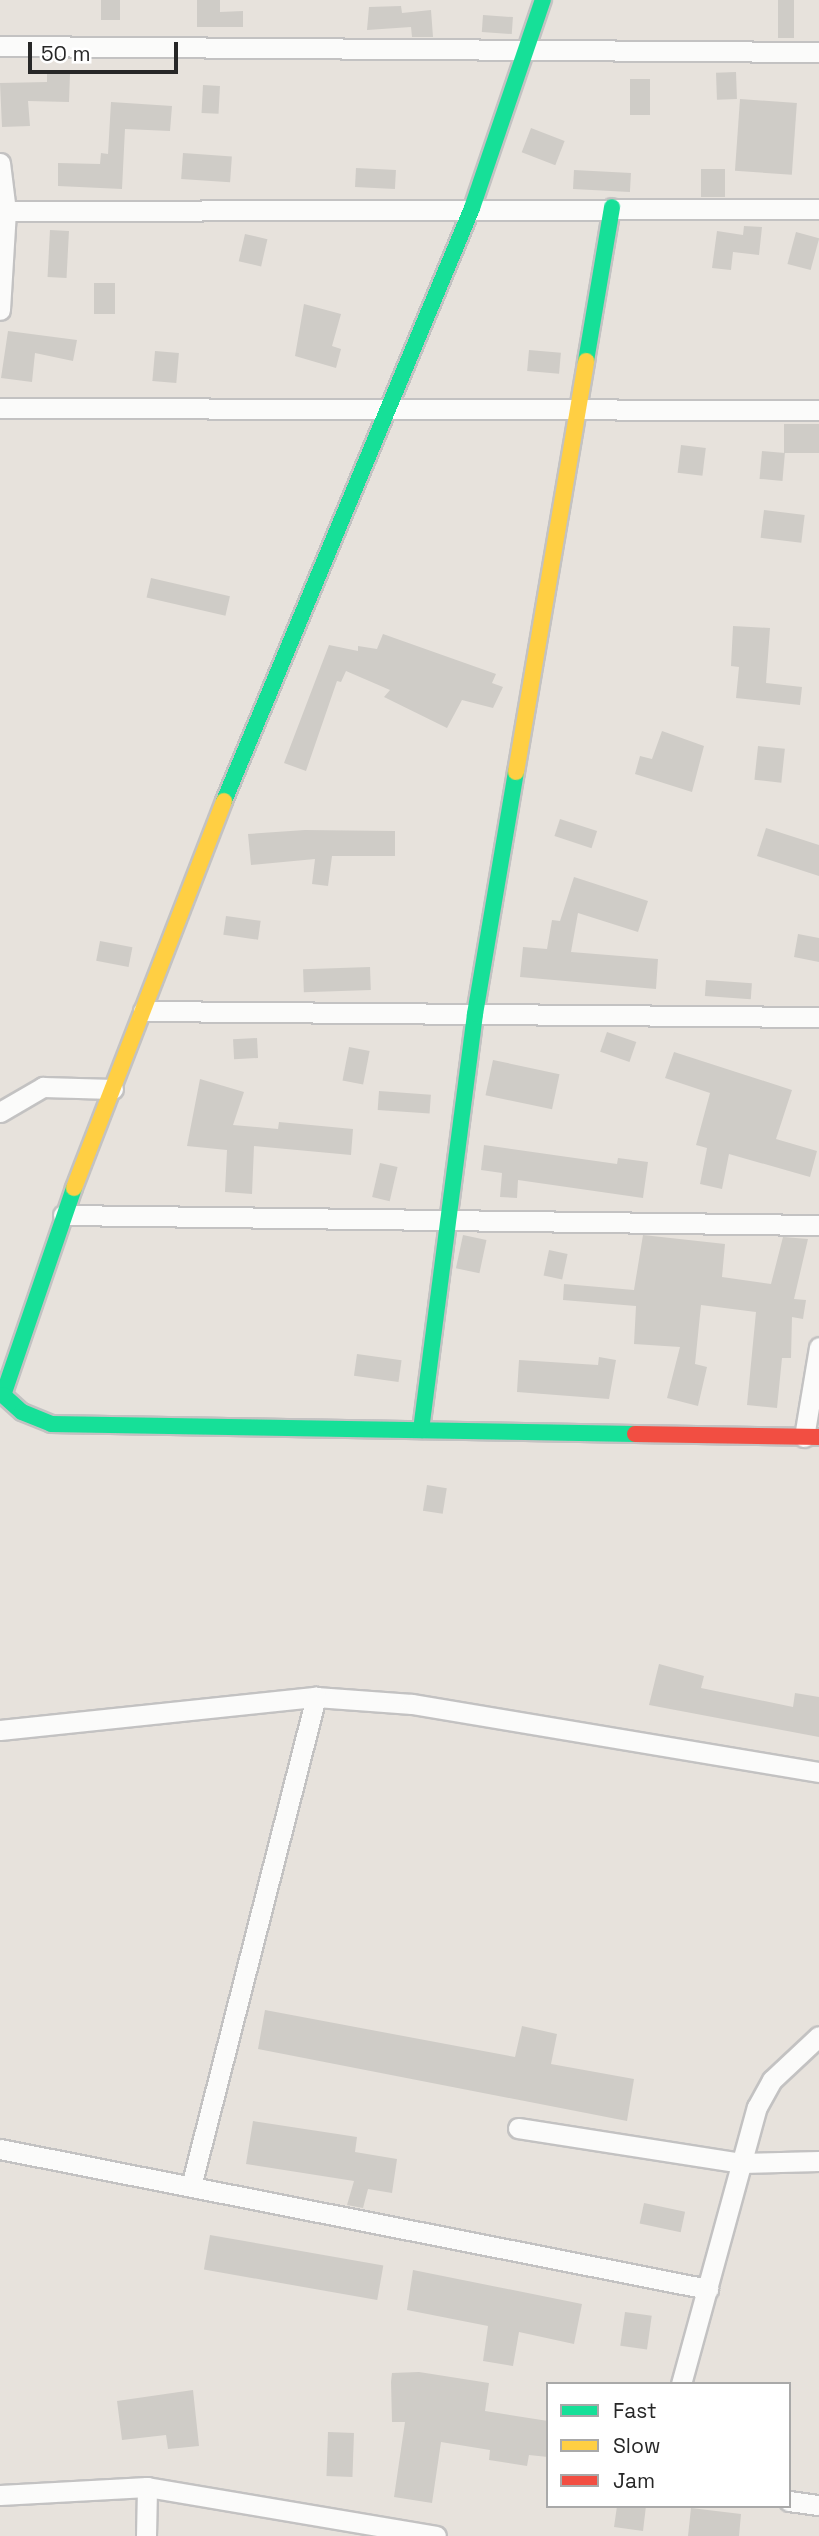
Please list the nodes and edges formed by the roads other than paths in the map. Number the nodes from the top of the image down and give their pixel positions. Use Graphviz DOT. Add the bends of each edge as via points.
graph roads {
  1 [pos="543,0"];
  2 [pos="0,46"];
  3 [pos="522,50"];
  4 [pos="819,52"];
  5 [pos="0,163"];
  6 [pos="612,207"];
  7 [pos="472,208"];
  8 [pos="819,209"];
  9 [pos="3,211"];
  10 [pos="0,310"];
  11 [pos="390,407"];
  12 [pos="0,408"];
  13 [pos="819,410"];
  14 [pos="576,412"];
  15 [pos="143,1011"];
  16 [pos="475,1014"];
  17 [pos="819,1017"];
  18 [pos="113,1089"];
  19 [pos="0,1112"];
  20 [pos="63,1215"];
  21 [pos="448,1221"];
  22 [pos="819,1225"];
  23 [pos="819,1347"];
  24 [pos="421,1430"];
  25 [pos="812,1437"];
  26 [pos="316,1697"];
  27 [pos="0,1730"];
  28 [pos="819,1772"];
  29 [pos="819,2036"];
  30 [pos="518,2128"];
  31 [pos="0,2149"];
  32 [pos="819,2161"];
  33 [pos="742,2163"];
  34 [pos="191,2186"];
  35 [pos="708,2289"];
  36 [pos="682,2382"];
  37 [pos="147,2487"];
  38 [pos="0,2495"];
  39 [pos="791,2501"];
  40 [pos="819,2505"];
  41 [pos="146,2536"];
  42 [pos="436,2536"];
  1 -- 3 [label="street"];
  2 -- 3 [label="street"];
  3 -- 4 [label="street"];
  3 -- 7 [label="street"];
  5 -- 9 [label="street"];
  6 -- 7 [label="street"];
  6 -- 8 [label="street"];
  6 -- 14 [label="street"];
  7 -- 9 [label="street"];
  7 -- 11 [label="street"];
  9 -- 10 [label="street"];
  11 -- 12 [label="street"];
  11 -- 14 [label="street"];
  11 -- 15 [label="street" via="220,811"];
  13 -- 14 [label="street"];
  14 -- 16 [label="street"];
  15 -- 16 [label="street"];
  15 -- 18 [label="street"];
  16 -- 17 [label="street"];
  16 -- 21 [label="street"];
  18 -- 19 [label="street" via="43,1087"];
  18 -- 20 [label="street"];
  20 -- 21 [label="street"];
  20 -- 24 [label="street" via="3,1395 22,1412 51,1424"];
  21 -- 22 [label="street"];
  21 -- 24 [label="street"];
  23 -- 25 [label="street"];
  24 -- 25 [label="street"];
  26 -- 27 [label="street"];
  26 -- 28 [label="street" via="412,1704"];
  26 -- 34 [label="street"];
  29 -- 33 [label="street" via="772,2080 757,2107"];
  30 -- 33 [label="street"];
  31 -- 34 [label="street"];
  32 -- 33 [label="street"];
  33 -- 35 [label="street"];
  34 -- 35 [label="street"];
  35 -- 36 [label="street"];
  37 -- 38 [label="street"];
  37 -- 41 [label="street"];
  37 -- 42 [label="street"];
  39 -- 40 [label="street"];
}
